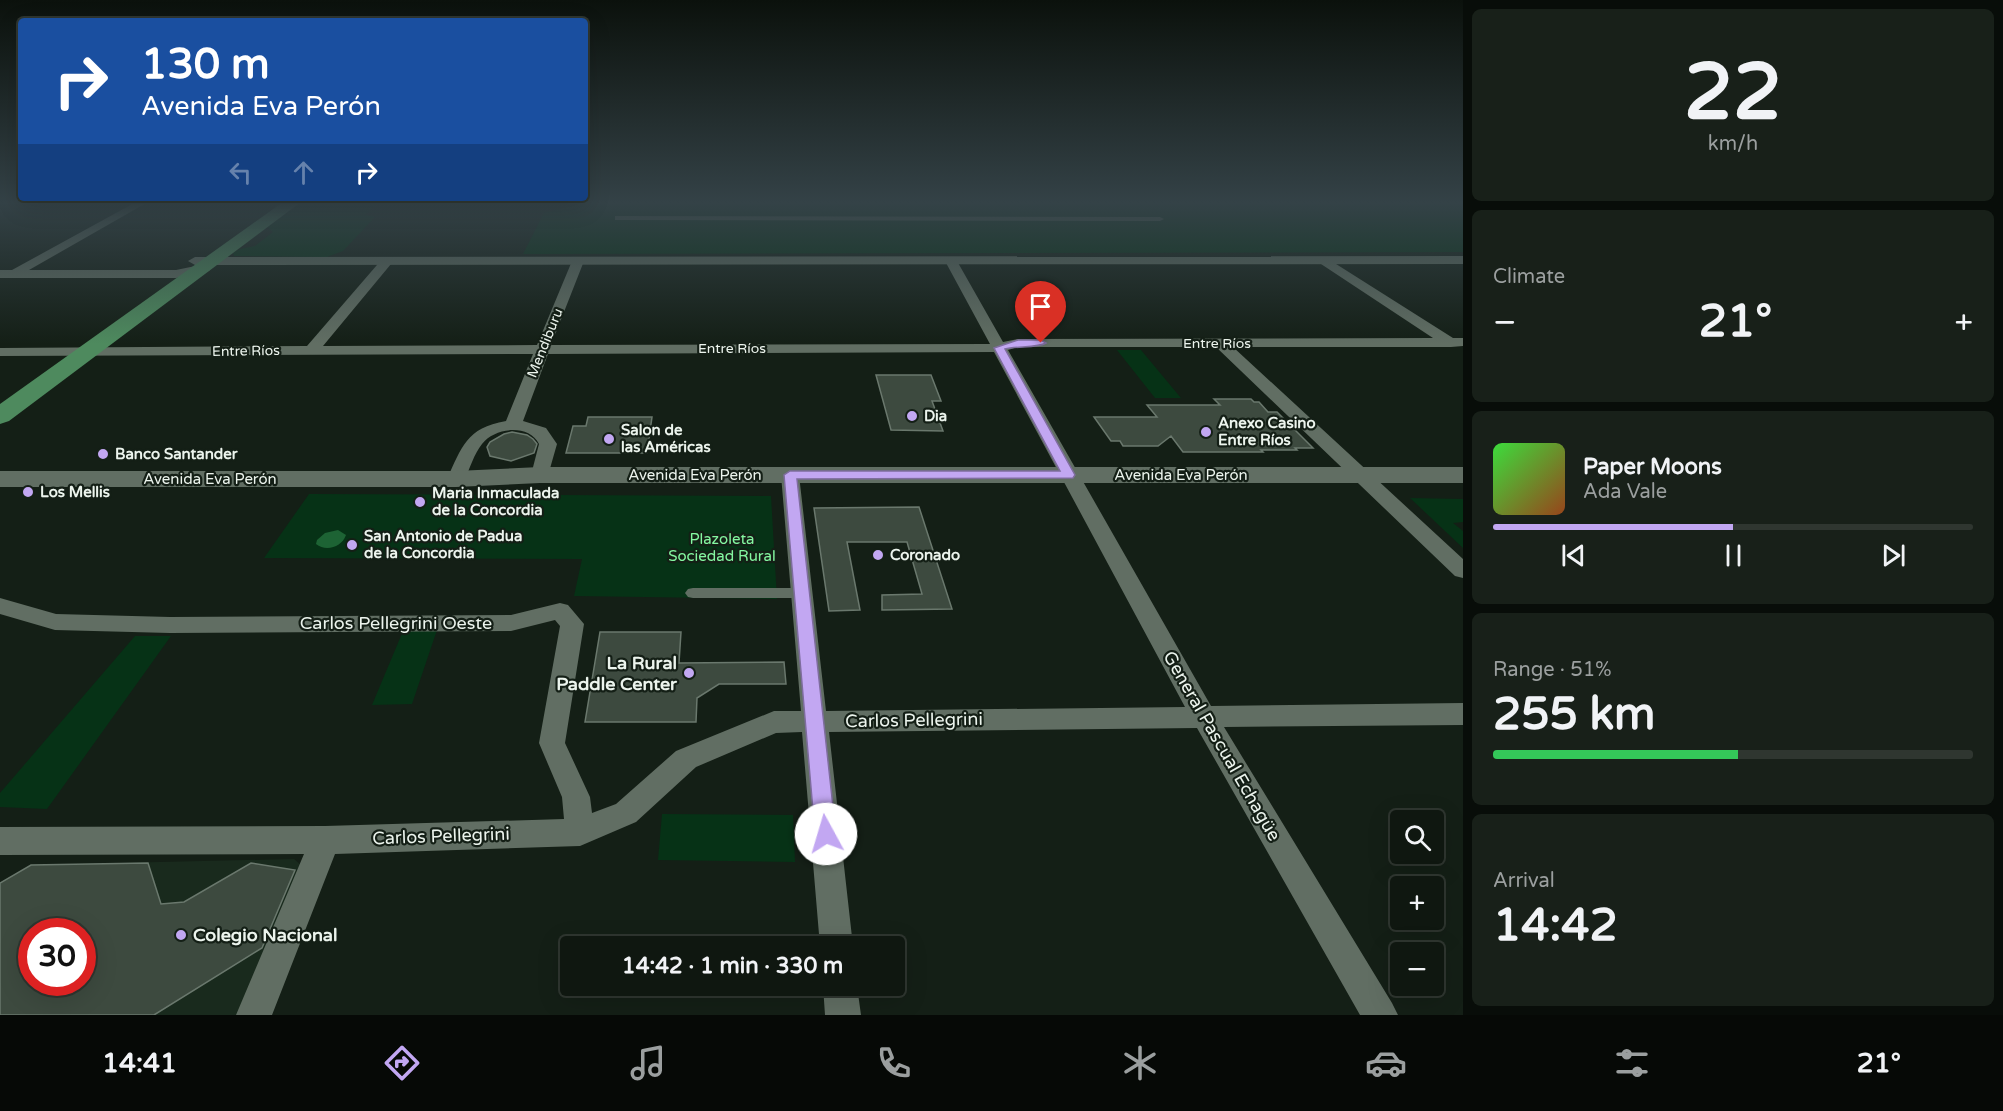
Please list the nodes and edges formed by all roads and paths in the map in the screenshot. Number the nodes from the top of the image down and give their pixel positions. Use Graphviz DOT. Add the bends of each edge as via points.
graph roads {
  1 [pos="58,249"];
  2 [pos="220,249"];
  3 [pos="224,249"];
  4 [pos="1463,260"];
  5 [pos="387,261"];
  6 [pos="578,261"];
  7 [pos="951,261"];
  8 [pos="1325,261"];
  9 [pos="204,263"];
  10 [pos="0,274"];
  11 [pos="14,274"];
  12 [pos="176,274"];
  13 [pos="0,282"];
  14 [pos="1456,342"];
  15 [pos="1220,343"];
  16 [pos="999,348"];
  17 [pos="542,349"];
  18 [pos="312,350"];
  19 [pos="1463,351"];
  20 [pos="0,352"];
  21 [pos="63,352"];
  22 [pos="87,352"];
  23 [pos="0,397"];
  24 [pos="0,416"];
  25 [pos="512,426"];
  26 [pos="1358,474"];
  27 [pos="540,475"];
  28 [pos="790,475"];
  29 [pos="1068,475"];
  30 [pos="1463,475"];
  31 [pos="456,478"];
  32 [pos="0,479"];
  33 [pos="1463,571"];
  34 [pos="693,593"];
  35 [pos="802,593"];
  36 [pos="0,606"];
  37 [pos="1463,714"];
  38 [pos="1203,715"];
  39 [pos="815,721"];
  40 [pos="580,832"];
  41 [pos="325,840"];
  42 [pos="2,844"];
  43 [pos="836,936"];
  44 [pos="841,996"];
  45 [pos="254,1015"];
  46 [pos="843,1015"];
  47 [pos="1380,1015"];
  1 -- 11 [label="street"];
  2 -- 9 [label="main road"];
  3 -- 9 [label="main road"];
  4 -- 8 [label="street"];
  5 -- 6 [label="street"];
  5 -- 9 [label="street"];
  5 -- 18 [label="street"];
  6 -- 7 [label="street"];
  6 -- 17 [label="street, Mendiburu"];
  7 -- 8 [label="street"];
  7 -- 16 [label="street, General Pascual Echagüe"];
  8 -- 14 [label="street"];
  9 -- 12 [label="main road"];
  9 -- 22 [label="main road"];
  10 -- 11 [label="street"];
  11 -- 12 [label="street"];
  11 -- 13 [label="street"];
  12 -- 21 [label="main road"];
  14 -- 15 [label="street, Entre Ríos"];
  14 -- 19 [label="street"];
  15 -- 16 [label="street, Entre Ríos" via="1018,343"];
  15 -- 26 [label="street"];
  16 -- 17 [label="street, Entre Ríos"];
  16 -- 29 [label="street, General Pascual Echagüe"];
  17 -- 18 [label="street, Entre Ríos"];
  17 -- 25 [label="street, Mendiburu"];
  18 -- 22 [label="street, Entre Ríos"];
  20 -- 21 [label="street, Entre Ríos"];
  21 -- 22 [label="street, Entre Ríos"];
  21 -- 23 [label="main road"];
  22 -- 24 [label="main road"];
  25 -- 27 [label="street" via="542,433 548,444"];
  25 -- 31 [label="street" via="482,434"];
  26 -- 29 [label="main road, Avenida Eva Perón"];
  26 -- 30 [label="main road, Avenida Eva Perón"];
  26 -- 33 [label="street"];
  27 -- 28 [label="main road, Avenida Eva Perón"];
  27 -- 31 [label="main road, Avenida Eva Perón"];
  28 -- 29 [label="main road, Avenida Eva Perón"];
  28 -- 35 [label="street"];
  29 -- 38 [label="street, General Pascual Echagüe"];
  31 -- 32 [label="main road, Avenida Eva Perón"];
  34 -- 35 [label="street"];
  35 -- 39 [label="street"];
  36 -- 40 [label="street, Carlos Pellegrini Oeste" via="55,622 170,625 510,622 560,611 572,624 552,743 576,797"];
  37 -- 38 [label="street, Carlos Pellegrini"];
  38 -- 39 [label="street, Carlos Pellegrini"];
  38 -- 47 [label="street, General Pascual Echagüe"];
  39 -- 40 [label="street, Carlos Pellegrini" via="774,722 686,759 626,813"];
  39 -- 43 [label="street"];
  40 -- 41 [label="street, Carlos Pellegrini"];
  41 -- 42 [label="street, Carlos Pellegrini"];
  41 -- 45 [label="street"];
  44 -- 46 [label="street"];
}
